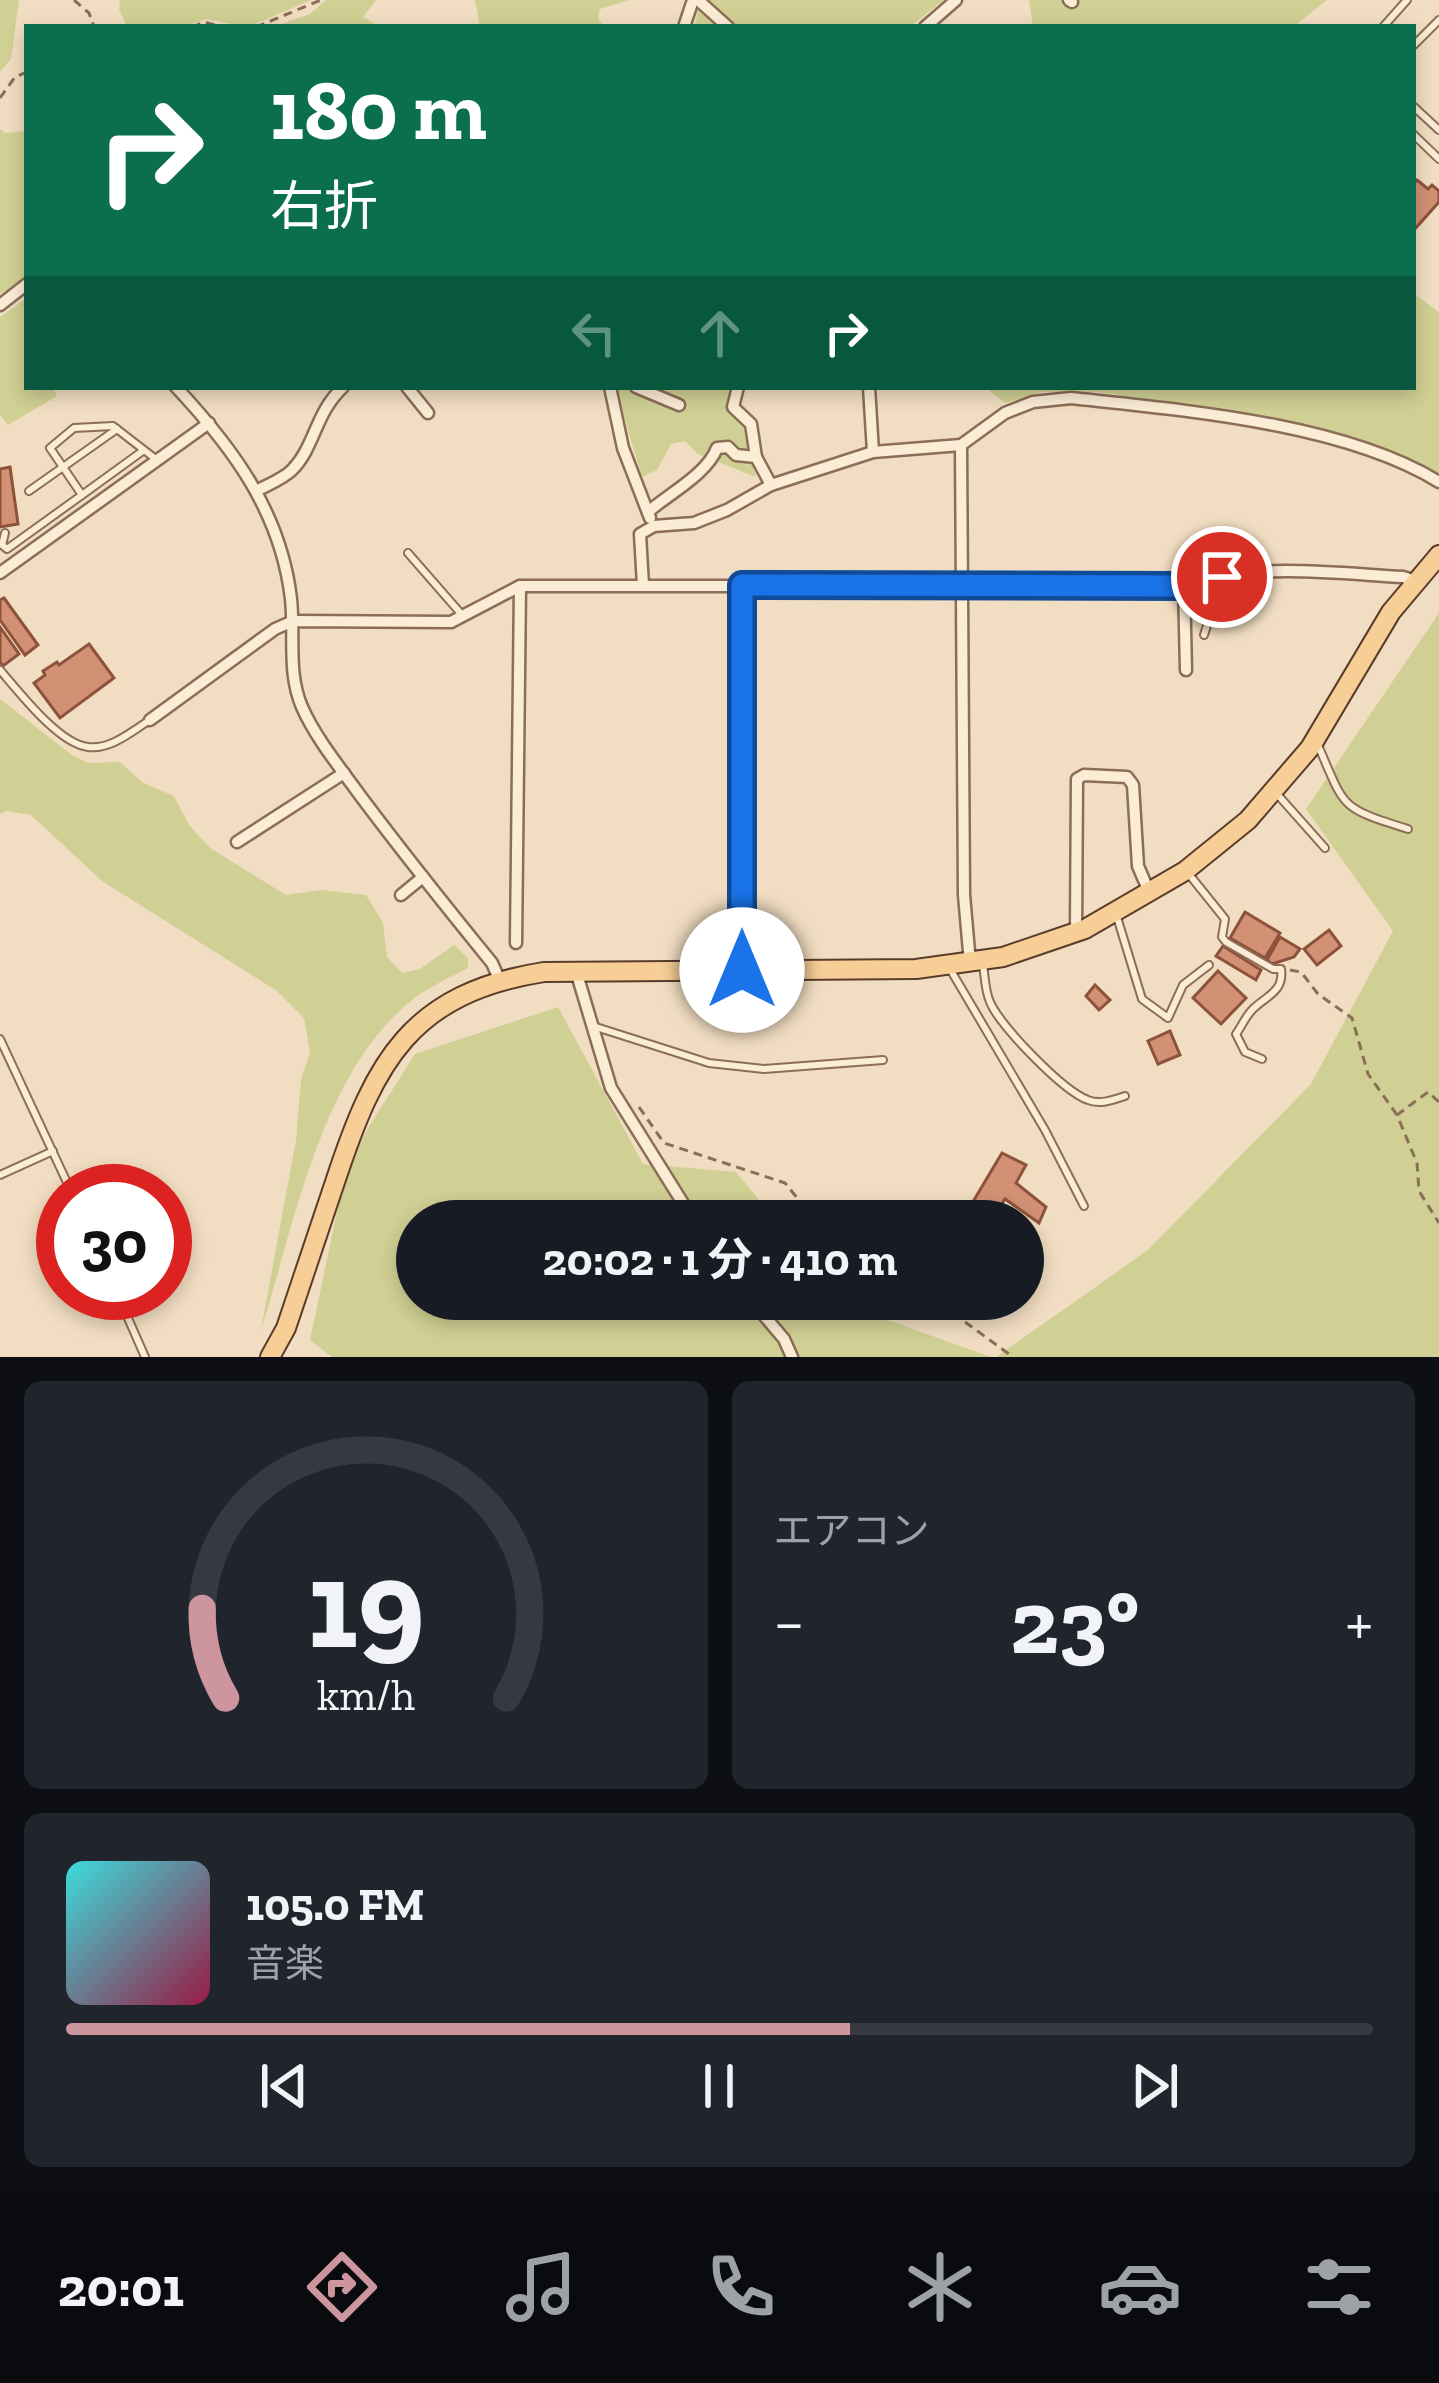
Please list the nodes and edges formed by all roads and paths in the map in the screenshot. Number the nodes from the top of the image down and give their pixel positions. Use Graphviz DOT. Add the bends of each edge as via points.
graph roads {
  1 [pos="74,0"];
  2 [pos="321,0"];
  3 [pos="696,0"];
  4 [pos="956,0"];
  5 [pos="1407,0"];
  6 [pos="1439,20"];
  7 [pos="93,24"];
  8 [pos="263,24"];
  9 [pos="724,24"];
  10 [pos="928,24"];
  11 [pos="1386,24"];
  12 [pos="1416,43"];
  13 [pos="24,73"];
  14 [pos="0,98"];
  15 [pos="1439,117"];
  16 [pos="1436,127"];
  17 [pos="1416,137"];
  18 [pos="1439,159"];
  19 [pos="24,286"];
  20 [pos="0,305"];
  21 [pos="179,390"];
  22 [pos="340,390"];
  23 [pos="409,390"];
  24 [pos="611,390"];
  25 [pos="642,390"];
  26 [pos="737,390"];
  27 [pos="869,390"];
  28 [pos="679,405"];
  29 [pos="428,413"];
  30 [pos="209,423"];
  31 [pos="117,429"];
  32 [pos="961,445"];
  33 [pos="144,450"];
  34 [pos="873,452"];
  35 [pos="756,457"];
  36 [pos="157,460"];
  37 [pos="63,467"];
  38 [pos="1439,482"];
  39 [pos="771,485"];
  40 [pos="258,490"];
  41 [pos="29,491"];
  42 [pos="82,495"];
  43 [pos="648,512"];
  44 [pos="654,526"];
  45 [pos="4,533"];
  46 [pos="408,553"];
  47 [pos="1438,560"];
  48 [pos="0,573"];
  49 [pos="1222,577"];
  50 [pos="1416,581"];
  51 [pos="644,585"];
  52 [pos="742,585"];
  53 [pos="964,585"];
  54 [pos="520,586"];
  55 [pos="1184,586"];
  56 [pos="463,616"];
  57 [pos="293,621"];
  58 [pos="1204,635"];
  59 [pos="0,670"];
  60 [pos="1186,670"];
  61 [pos="150,719"];
  62 [pos="1315,740"];
  63 [pos="344,773"];
  64 [pos="1274,791"];
  65 [pos="1408,829"];
  66 [pos="237,842"];
  67 [pos="1325,848"];
  68 [pos="1185,871"];
  69 [pos="423,877"];
  70 [pos="1150,893"];
  71 [pos="401,895"];
  72 [pos="1116,913"];
  73 [pos="1076,932"];
  74 [pos="516,943"];
  75 [pos="976,962"];
  76 [pos="1209,965"];
  77 [pos="949,966"];
  78 [pos="1281,969"];
  79 [pos="576,970"];
  80 [pos="742,970"];
  81 [pos="500,981"];
  82 [pos="592,1025"];
  83 [pos="0,1039"];
  84 [pos="1262,1059"];
  85 [pos="883,1060"];
  86 [pos="1125,1096"];
  87 [pos="1439,1102"];
  88 [pos="638,1106"];
  89 [pos="1397,1115"];
  90 [pos="53,1151"];
  91 [pos="59,1164"];
  92 [pos="0,1175"];
  93 [pos="681,1200"];
  94 [pos="799,1200"];
  95 [pos="1084,1205"];
  96 [pos="1439,1223"];
  97 [pos="129,1320"];
  98 [pos="768,1320"];
  99 [pos="962,1320"];
  100 [pos="145,1357"];
  101 [pos="270,1357"];
  102 [pos="793,1357"];
  103 [pos="1013,1357"];
  1 -- 7 [label="path"];
  2 -- 8 [label="path"];
  3 -- 9 [label="street"];
  4 -- 10 [label="street"];
  5 -- 11 [label="lane"];
  6 -- 12 [label="lane"];
  13 -- 14 [label="path"];
  15 -- 16 [label="lane"];
  17 -- 18 [label="lane"];
  19 -- 20 [label="street"];
  21 -- 30 [label="street"];
  22 -- 40 [label="street" via="290,472"];
  23 -- 29 [label="street"];
  24 -- 43 [label="street"];
  25 -- 28 [label="street"];
  26 -- 35 [label="street" via="733,406 751,424"];
  27 -- 34 [label="street"];
  30 -- 36 [label="street"];
  30 -- 40 [label="street"];
  31 -- 33 [label="lane"];
  31 -- 37 [label="lane"];
  31 -- 37 [label="lane" via="74,428 50,448"];
  32 -- 34 [label="street"];
  32 -- 38 [label="street" via="1005,413 1071,398 1297,430"];
  32 -- 53 [label="street"];
  33 -- 36 [label="lane"];
  33 -- 42 [label="lane"];
  34 -- 39 [label="street"];
  35 -- 39 [label="street"];
  35 -- 43 [label="street" via="717,448 703,472"];
  36 -- 48 [label="street"];
  37 -- 41 [label="lane"];
  37 -- 42 [label="lane"];
  39 -- 44 [label="street" via="694,523"];
  40 -- 57 [label="street" via="279,538"];
  42 -- 45 [label="lane" via="7,549"];
  43 -- 44 [label="street"];
  44 -- 51 [label="street" via="640,534"];
  46 -- 56 [label="lane"];
  47 -- 50 [label="main road"];
  49 -- 50 [label="street" via="1286,570"];
  49 -- 55 [label="street"];
  49 -- 58 [label="lane"];
  50 -- 62 [label="main road"];
  51 -- 52 [label="street"];
  51 -- 54 [label="street"];
  52 -- 53 [label="street"];
  52 -- 80 [label="street"];
  53 -- 55 [label="street"];
  53 -- 75 [label="street" via="964,895"];
  54 -- 56 [label="street"];
  54 -- 74 [label="street"];
  55 -- 60 [label="street"];
  56 -- 57 [label="street"];
  57 -- 61 [label="street"];
  57 -- 63 [label="street" via="296,690"];
  59 -- 61 [label="lane" via="67,739 88,747 114,743"];
  62 -- 64 [label="main road"];
  62 -- 65 [label="lane" via="1343,802"];
  63 -- 66 [label="street"];
  63 -- 69 [label="street"];
  64 -- 67 [label="lane"];
  64 -- 68 [label="main road"];
  68 -- 70 [label="main road"];
  68 -- 78 [label="lane" via="1225,919 1226,942"];
  69 -- 71 [label="street"];
  69 -- 81 [label="street"];
  70 -- 72 [label="main road"];
  70 -- 73 [label="street" via="1138,866 1132,784 1084,775 1077,779"];
  72 -- 73 [label="main road"];
  72 -- 76 [label="lane" via="1142,1000 1168,1018 1183,985"];
  73 -- 75 [label="main road"];
  75 -- 77 [label="main road"];
  75 -- 86 [label="lane" via="998,1016 1061,1083 1089,1101"];
  77 -- 80 [label="main road"];
  77 -- 95 [label="lane"];
  78 -- 84 [label="lane" via="1276,992 1236,1034 1245,1052"];
  78 -- 89 [label="path" via="1301,972 1352,1018 1368,1073"];
  79 -- 80 [label="main road"];
  79 -- 81 [label="main road"];
  79 -- 82 [label="street"];
  81 -- 101 [label="main road" via="416,1027 376,1075"];
  82 -- 85 [label="lane" via="709,1063 764,1069"];
  82 -- 93 [label="street" via="611,1088"];
  83 -- 90 [label="lane"];
  87 -- 89 [label="path" via="1428,1092"];
  88 -- 94 [label="path" via="664,1143 785,1183"];
  89 -- 96 [label="path" via="1419,1191"];
  90 -- 91 [label="lane"];
  90 -- 92 [label="lane"];
  97 -- 100 [label="lane"];
  98 -- 102 [label="street"];
  99 -- 103 [label="path"];
}
